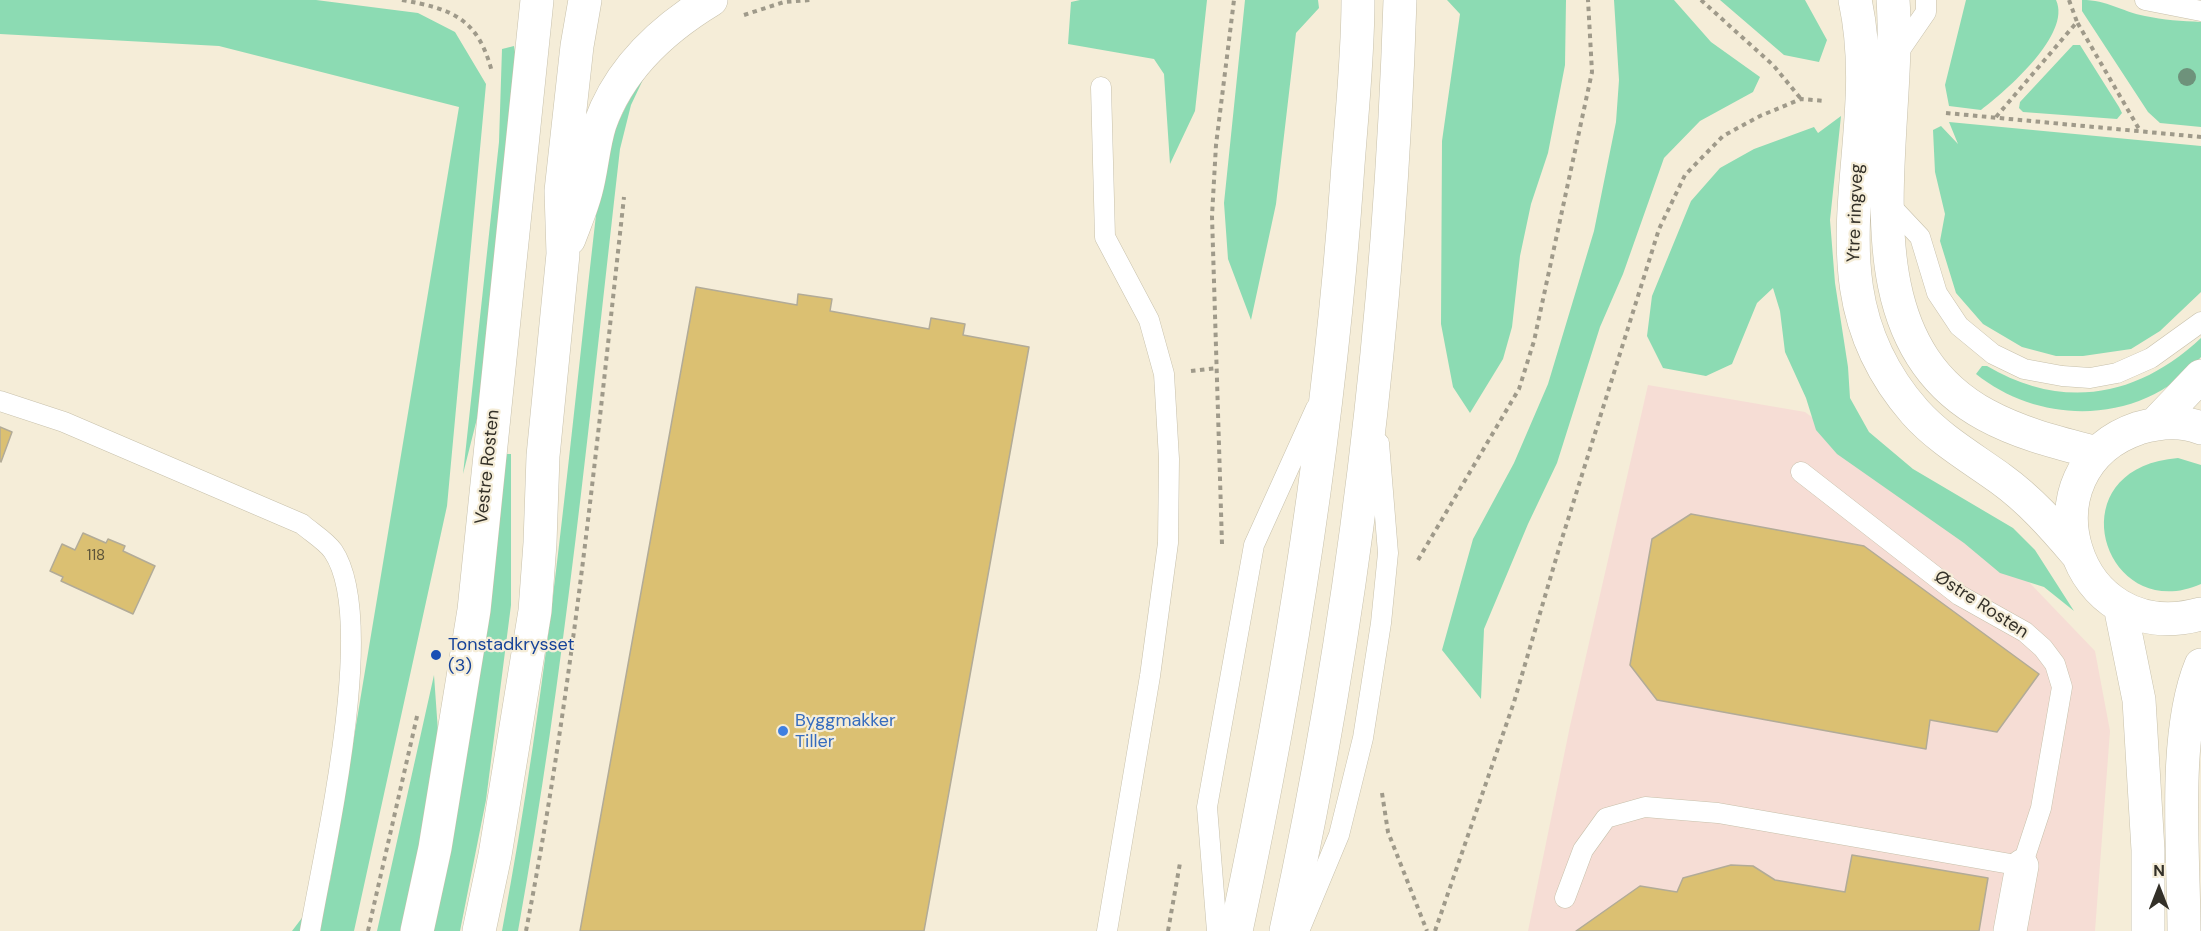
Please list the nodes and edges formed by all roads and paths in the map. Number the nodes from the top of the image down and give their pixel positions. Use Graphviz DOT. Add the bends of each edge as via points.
graph roads {
  1 [pos="402,0"];
  2 [pos="537,0"];
  3 [pos="585,0"];
  4 [pos="711,0"];
  5 [pos="1234,0"];
  6 [pos="1588,0"];
  7 [pos="1701,0"];
  8 [pos="1855,0"];
  9 [pos="1893,0"];
  10 [pos="1926,0"];
  11 [pos="2069,0"];
  12 [pos="2145,0"];
  13 [pos="1400,2"];
  14 [pos="1358,5"];
  15 [pos="2201,11"];
  16 [pos="2077,22"];
  17 [pos="1895,57"];
  18 [pos="492,74"];
  19 [pos="1101,87"];
  20 [pos="1801,99"];
  21 [pos="1831,101"];
  22 [pos="1947,113"];
  23 [pos="1996,117"];
  24 [pos="2139,130"];
  25 [pos="2201,137"];
  26 [pos="625,193"];
  27 [pos="1888,203"];
  28 [pos="563,254"];
  29 [pos="2201,322"];
  30 [pos="2201,376"];
  31 [pos="1328,381"];
  32 [pos="1374,388"];
  33 [pos="0,401"];
  34 [pos="2156,423"];
  35 [pos="2201,428"];
  36 [pos="2097,453"];
  37 [pos="1801,472"];
  38 [pos="1222,551"];
  39 [pos="2076,553"];
  40 [pos="1415,565"];
  41 [pos="2120,606"];
  42 [pos="2201,614"];
  43 [pos="2201,665"];
  44 [pos="418,710"];
  45 [pos="1381,787"];
  46 [pos="1182,855"];
  47 [pos="2022,866"];
  48 [pos="1565,898"];
  49 [pos="310,931"];
  50 [pos="368,931"];
  51 [pos="417,931"];
  52 [pos="479,931"];
  53 [pos="526,931"];
  54 [pos="1107,931"];
  55 [pos="1168,931"];
  56 [pos="1217,931"];
  57 [pos="1236,931"];
  58 [pos="1286,931"];
  59 [pos="1299,931"];
  60 [pos="1427,931"];
  61 [pos="1435,931"];
  62 [pos="2010,931"];
  63 [pos="2148,931"];
  64 [pos="2184,931"];
  1 -- 18 [label="path" via="443,8 468,24 487,54"];
  2 -- 51 [label="main road, Vestre Rosten" via="474,610 435,848"];
  3 -- 28 [label="main road" via="561,191"];
  4 -- 28 [label="main road" via="660,37 618,87 601,123 586,192"];
  5 -- 38 [label="path" via="1216,145 1212,216"];
  6 -- 40 [label="path" via="1592,72 1534,341 1519,389"];
  7 -- 20 [label="path" via="1774,66"];
  8 -- 39 [label="main road, Ytre ringveg" via="1864,69 1852,232 1853,273 1862,318 1884,371 1916,413 2044,516"];
  9 -- 17 [label="main road, Ytre ringveg"];
  10 -- 17 [label="lane" via="1926,12"];
  11 -- 16 [label="path"];
  12 -- 15 [label="lane"];
  13 -- 32 [label="main road" via="1383,308"];
  14 -- 31 [label="main road" via="1338,301"];
  16 -- 23 [label="path"];
  16 -- 24 [label="path"];
  17 -- 27 [label="main road, Ytre ringveg"];
  19 -- 54 [label="lane" via="1105,237 1149,320 1164,374 1169,459 1168,543"];
  20 -- 21 [label="path"];
  20 -- 61 [label="path" via="1723,136 1685,175 1659,229 1514,702"];
  22 -- 23 [label="path"];
  23 -- 24 [label="path"];
  24 -- 25 [label="path"];
  26 -- 53 [label="path" via="576,632 551,800"];
  27 -- 29 [label="lane" via="1920,237 1937,293 1959,326 1992,354 2024,369 2090,378 2117,373 2151,358"];
  27 -- 36 [label="main road, Ytre ringveg" via="1891,269 1900,311 1922,356 1957,396 1986,415 2037,438"];
  28 -- 52 [label="main road" via="543,456 535,611"];
  30 -- 34 [label="main road"];
  31 -- 56 [label="lane" via="1254,545 1207,807"];
  31 -- 57 [label="main road" via="1300,586"];
  32 -- 58 [label="main road" via="1329,718"];
  32 -- 59 [label="lane" via="1388,553 1381,623 1363,738 1339,835"];
  33 -- 49 [label="lane" via="64,422 302,524 333,551 345,581 351,644 346,721"];
  34 -- 35 [label="main road"];
  34 -- 36 [label="main road" via="2124,433"];
  36 -- 39 [label="main road" via="2082,475 2073,500 2071,526"];
  37 -- 47 [label="lane, Østre Rosten" via="1959,595 2025,632 2055,664 2062,687 2040,808"];
  39 -- 41 [label="main road" via="2086,574"];
  41 -- 42 [label="main road" via="2149,618 2179,620"];
  41 -- 63 [label="main road" via="2139,700 2148,850"];
  43 -- 64 [label="main road" via="2188,705 2183,774"];
  44 -- 50 [label="path"];
  45 -- 60 [label="path" via="1388,832"];
  46 -- 55 [label="path"];
  47 -- 48 [label="lane" via="1718,813 1645,807 1606,818 1582,850"];
  47 -- 62 [label="main road, Østre Rosten"];
}
